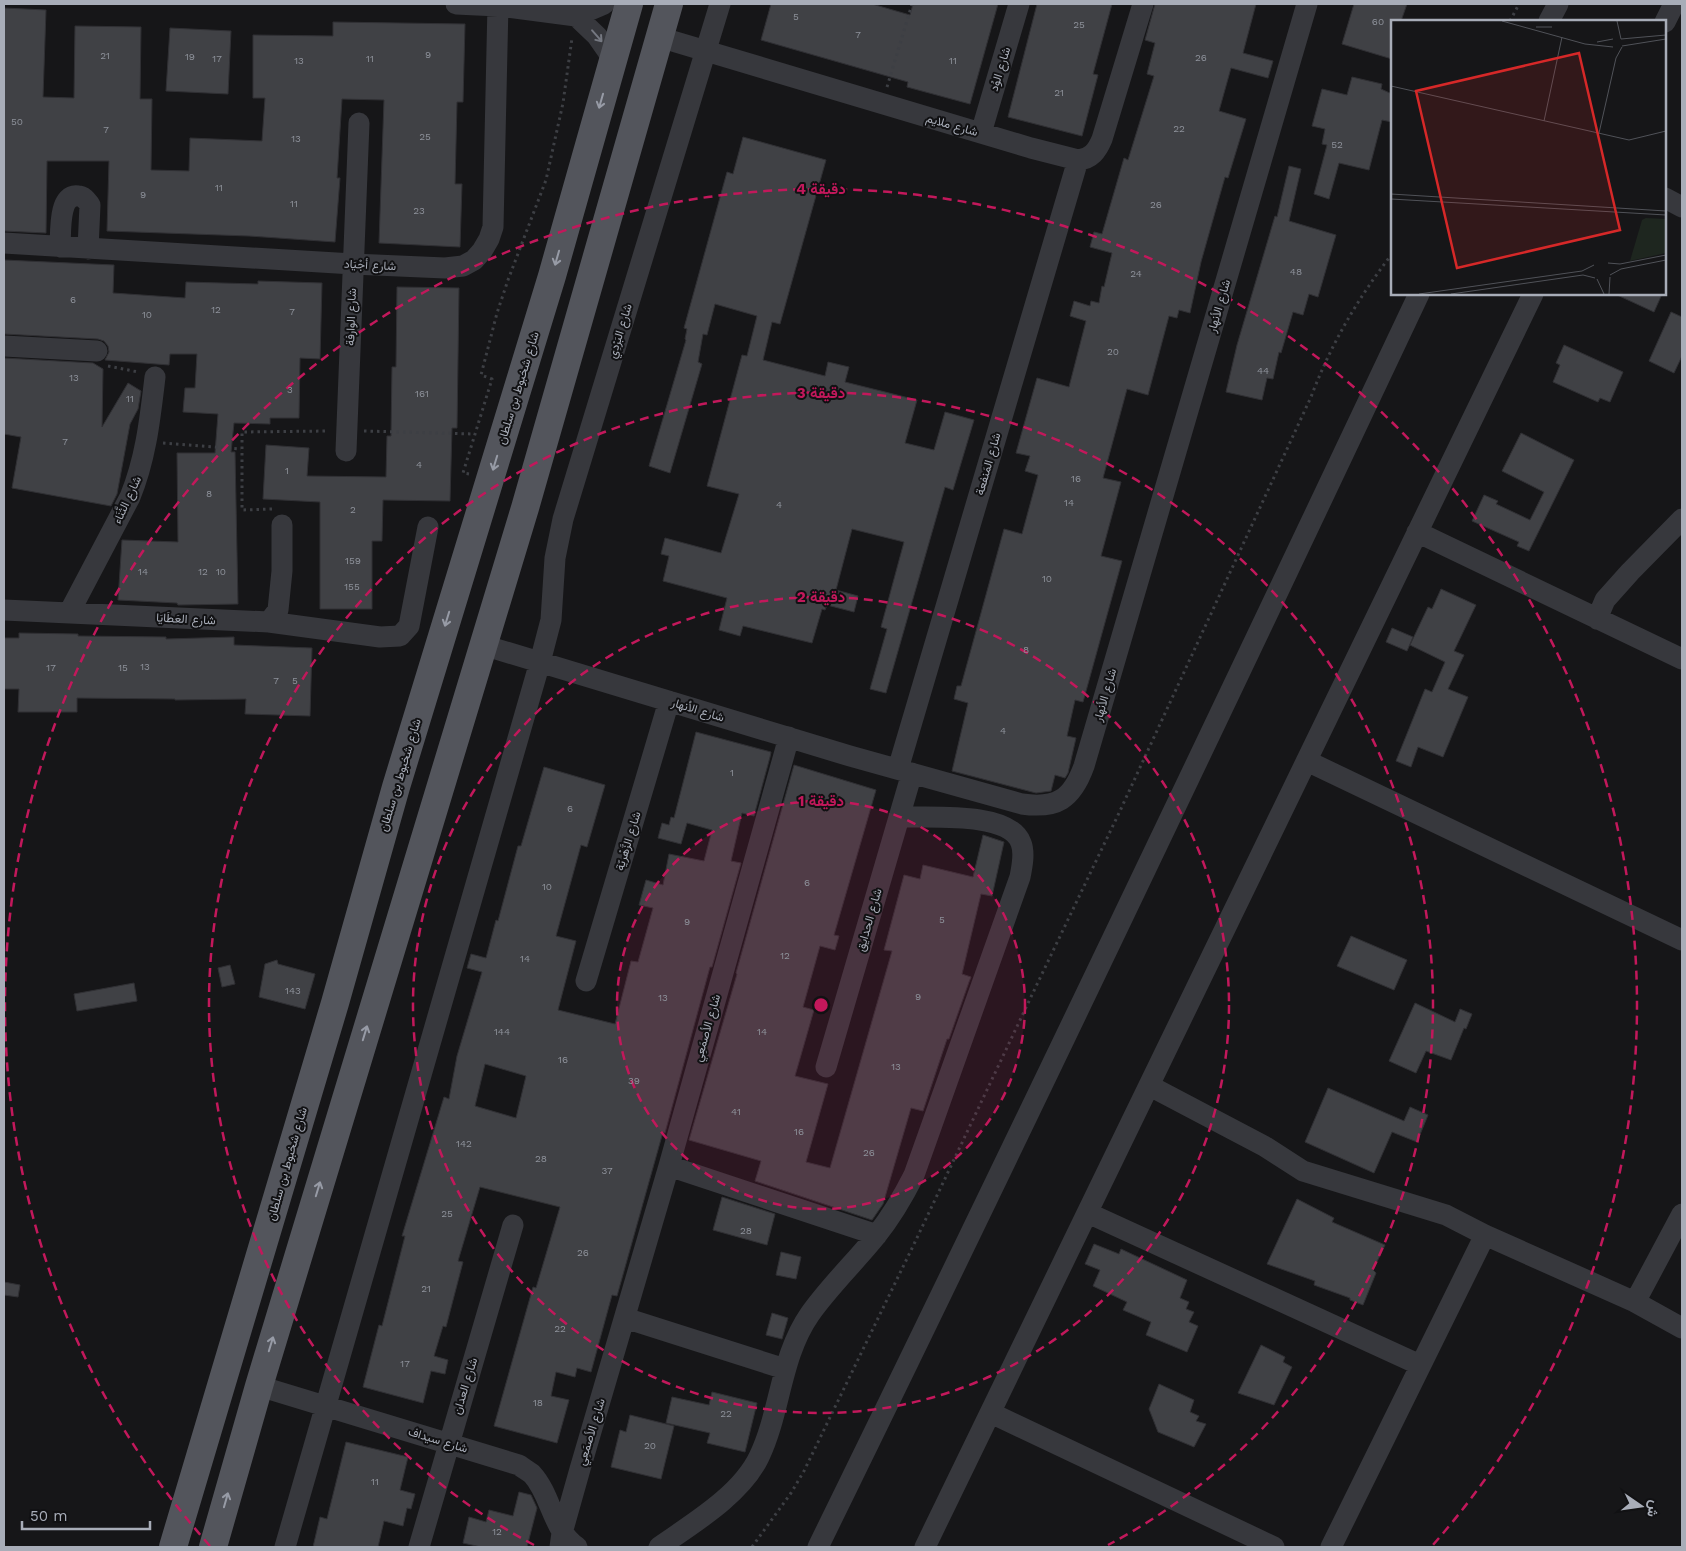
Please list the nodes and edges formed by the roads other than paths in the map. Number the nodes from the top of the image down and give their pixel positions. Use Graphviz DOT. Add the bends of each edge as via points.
graph roads {
  1 [pos="456,4"];
  2 [pos="604,4"];
  3 [pos="629,4"];
  4 [pos="669,4"];
  5 [pos="720,4"];
  6 [pos="1019,4"];
  7 [pos="1143,4"];
  8 [pos="1307,4"];
  9 [pos="1558,4"];
  10 [pos="1674,4"];
  11 [pos="498,5"];
  12 [pos="576,16"];
  13 [pos="1550,20"];
  14 [pos="1666,20"];
  15 [pos="659,37"];
  16 [pos="704,52"];
  17 [pos="613,60"];
  18 [pos="359,123"];
  19 [pos="981,134"];
  20 [pos="1078,160"];
  21 [pos="1666,199"];
  22 [pos="1682,207"];
  23 [pos="4,243"];
  24 [pos="60,247"];
  25 [pos="88,249"];
  26 [pos="353,264"];
  27 [pos="1419,295"];
  28 [pos="1533,295"];
  29 [pos="4,346"];
  30 [pos="97,350"];
  31 [pos="155,377"];
  32 [pos="346,451"];
  33 [pos="1682,519"];
  34 [pos="282,525"];
  35 [pos="428,527"];
  36 [pos="1417,532"];
  37 [pos="4,610"];
  38 [pos="69,613"];
  39 [pos="1597,619"];
  40 [pos="269,622"];
  41 [pos="483,645"];
  42 [pos="1682,659"];
  43 [pos="540,662"];
  44 [pos="669,702"];
  45 [pos="789,737"];
  46 [pos="1307,761"];
  47 [pos="905,771"];
  48 [pos="899,817"];
  49 [pos="1682,940"];
  50 [pos="586,981"];
  51 [pos="826,1067"];
  52 [pos="1150,1086"];
  53 [pos="668,1166"];
  54 [pos="1088,1213"];
  55 [pos="1682,1214"];
  56 [pos="514,1225"];
  57 [pos="877,1235"];
  58 [pos="1485,1235"];
  59 [pos="1635,1302"];
  60 [pos="625,1318"];
  61 [pos="1682,1328"];
  62 [pos="1420,1365"];
  63 [pos="785,1369"];
  64 [pos="259,1386"];
  65 [pos="326,1406"];
  66 [pos="991,1413"];
  67 [pos="448,1444"];
  68 [pos="561,1540"];
  69 [pos="172,1547"];
  70 [pos="212,1547"];
  71 [pos="285,1547"];
  72 [pos="419,1547"];
  73 [pos="578,1547"];
  74 [pos="659,1547"];
  75 [pos="818,1547"];
  76 [pos="925,1547"];
  77 [pos="1274,1547"];
  78 [pos="1331,1547"];
  1 -- 11 [label="street"];
  2 -- 12 [label="street"];
  3 -- 17 [label="main road, شارع شخبوط بن سلطان"];
  4 -- 15 [label="main road"];
  5 -- 16 [label="street, شارع البَرْدِي"];
  6 -- 19 [label="street, شارع الوُد"];
  7 -- 20 [label="street" via="1098,149 1092,156"];
  8 -- 47 [label="street, شارع الأنهار" via="1079,781 1060,802 1035,806"];
  9 -- 13 [label="street"];
  10 -- 14 [label="street"];
  11 -- 12 [label="street"];
  11 -- 26 [label="street, شارع أجْيَاد" via="489,240 474,260 463,266"];
  12 -- 17 [label="street, one-way" via="597,36"];
  15 -- 16 [label="street, شارع ملايم"];
  15 -- 41 [label="main road"];
  16 -- 19 [label="street, شارع ملايم"];
  16 -- 43 [label="street, شارع البَرْدِي" via="563,519 551,620"];
  17 -- 69 [label="main road, شارع شخبوط بن سلطان, one-way" via="552,276 396,787"];
  18 -- 26 [label="street, شارع الوارفة"];
  19 -- 20 [label="street, شارع ملايم"];
  20 -- 47 [label="street, شارع المَنفعة"];
  21 -- 22 [label="street"];
  23 -- 24 [label="street, شارع أجْيَاد"];
  24 -- 25 [label="street, شارع أجْيَاد"];
  24 -- 25 [label="street" via="62,210 71,196 79,196 90,205"];
  25 -- 26 [label="street, شارع أجْيَاد"];
  26 -- 32 [label="street, شارع الوارفة"];
  27 -- 75 [label="street" via="1216,725"];
  28 -- 36 [label="street"];
  29 -- 30 [label="street"];
  31 -- 38 [label="street, شارع الثَّنَاء" via="142,466 130,497"];
  33 -- 39 [label="street" via="1605,600"];
  34 -- 40 [label="street" via="278,610"];
  35 -- 40 [label="street, شارع العَطَايَا" via="409,626 400,636 380,637"];
  36 -- 39 [label="street"];
  36 -- 46 [label="street"];
  37 -- 38 [label="street, شارع العَطَايَا"];
  38 -- 40 [label="street, شارع العَطَايَا"];
  39 -- 42 [label="street"];
  41 -- 43 [label="street, شارع الأنهار"];
  64 -- 41 [label="main road, one-way"];
  43 -- 44 [label="street, شارع الأنهار"];
  43 -- 65 [label="street, شارع البَرْدِي"];
  44 -- 45 [label="street, شارع الأنهار"];
  44 -- 50 [label="street, شارع الزَّهْريّة"];
  45 -- 47 [label="street, شارع الأنهار"];
  45 -- 53 [label="street, شارع الأصمَعِي"];
  46 -- 49 [label="street"];
  46 -- 52 [label="street"];
  47 -- 48 [label="street, شارع الحدايق"];
  48 -- 51 [label="street, شارع الحدايق"];
  48 -- 57 [label="street" via="970,818 1003,825 1013,830 1021,843 1022,862 1020,877 914,1175 898,1206"];
  52 -- 54 [label="street"];
  52 -- 58 [label="street" via="1264,1146 1303,1171 1446,1215"];
  53 -- 57 [label="street"];
  53 -- 60 [label="street, شارع الأصمَعِي"];
  54 -- 62 [label="street"];
  54 -- 66 [label="street"];
  55 -- 59 [label="street"];
  56 -- 67 [label="street, شارع العدان"];
  57 -- 63 [label="street" via="810,1314 796,1338"];
  58 -- 59 [label="street"];
  58 -- 62 [label="street"];
  59 -- 61 [label="street"];
  60 -- 63 [label="street"];
  60 -- 68 [label="street, شارع الأصمَعِي"];
  62 -- 78 [label="street"];
  63 -- 74 [label="street" via="759,1457 745,1478 716,1508"];
  64 -- 65 [label="street, شارع سيداف"];
  70 -- 64 [label="main road, one-way"];
  65 -- 67 [label="street, شارع سيداف"];
  65 -- 71 [label="street, شارع البَرْدِي"];
  66 -- 76 [label="street"];
  66 -- 77 [label="street"];
  67 -- 68 [label="street, شارع سيداف" via="519,1465 532,1474 542,1490"];
  67 -- 72 [label="street, شارع العدان"];
  68 -- 73 [label="street, شارع سيداف"];
}
